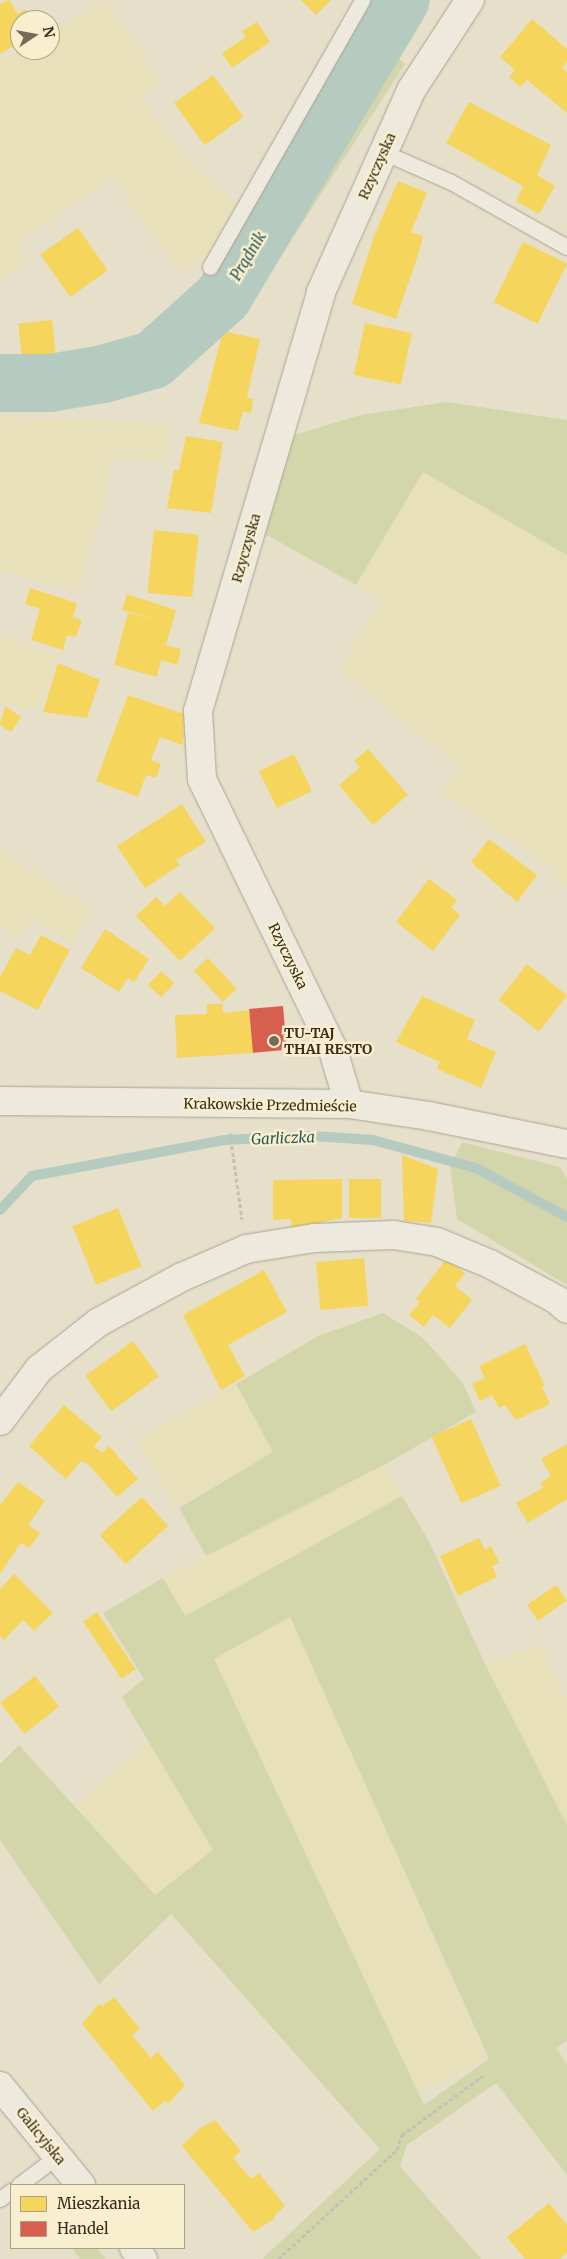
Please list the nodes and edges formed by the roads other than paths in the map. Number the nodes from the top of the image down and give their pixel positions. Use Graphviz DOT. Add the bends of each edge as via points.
graph roads {
  1 [pos="362,0"];
  2 [pos="470,0"];
  3 [pos="383,152"];
  4 [pos="567,247"];
  5 [pos="210,267"];
  6 [pos="0,1101"];
  7 [pos="349,1104"];
  8 [pos="567,1144"];
  9 [pos="567,1309"];
  10 [pos="0,1421"];
  11 [pos="0,2086"];
  12 [pos="57,2156"];
  13 [pos="20,2184"];
  14 [pos="80,2184"];
  15 [pos="135,2249"];
  16 [pos="143,2259"];
  1 -- 5 [label="lane"];
  2 -- 3 [label="street, Rzyczyska" via="412,89"];
  3 -- 4 [label="lane" via="451,182"];
  3 -- 7 [label="street, Rzyczyska" via="321,292 198,711 202,779 332,1047"];
  6 -- 7 [label="street, Krakowskie Przedmieście"];
  7 -- 8 [label="street, Krakowskie Przedmieście"];
  9 -- 10 [label="street" via="558,1300 490,1264 437,1242 394,1235 314,1238 246,1249 182,1277 99,1322 39,1369"];
  11 -- 12 [label="street, Galicyjska"];
  12 -- 13 [label="lane"];
  12 -- 14 [label="street, Galicyjska"];
  15 -- 16 [label="street"];
}
